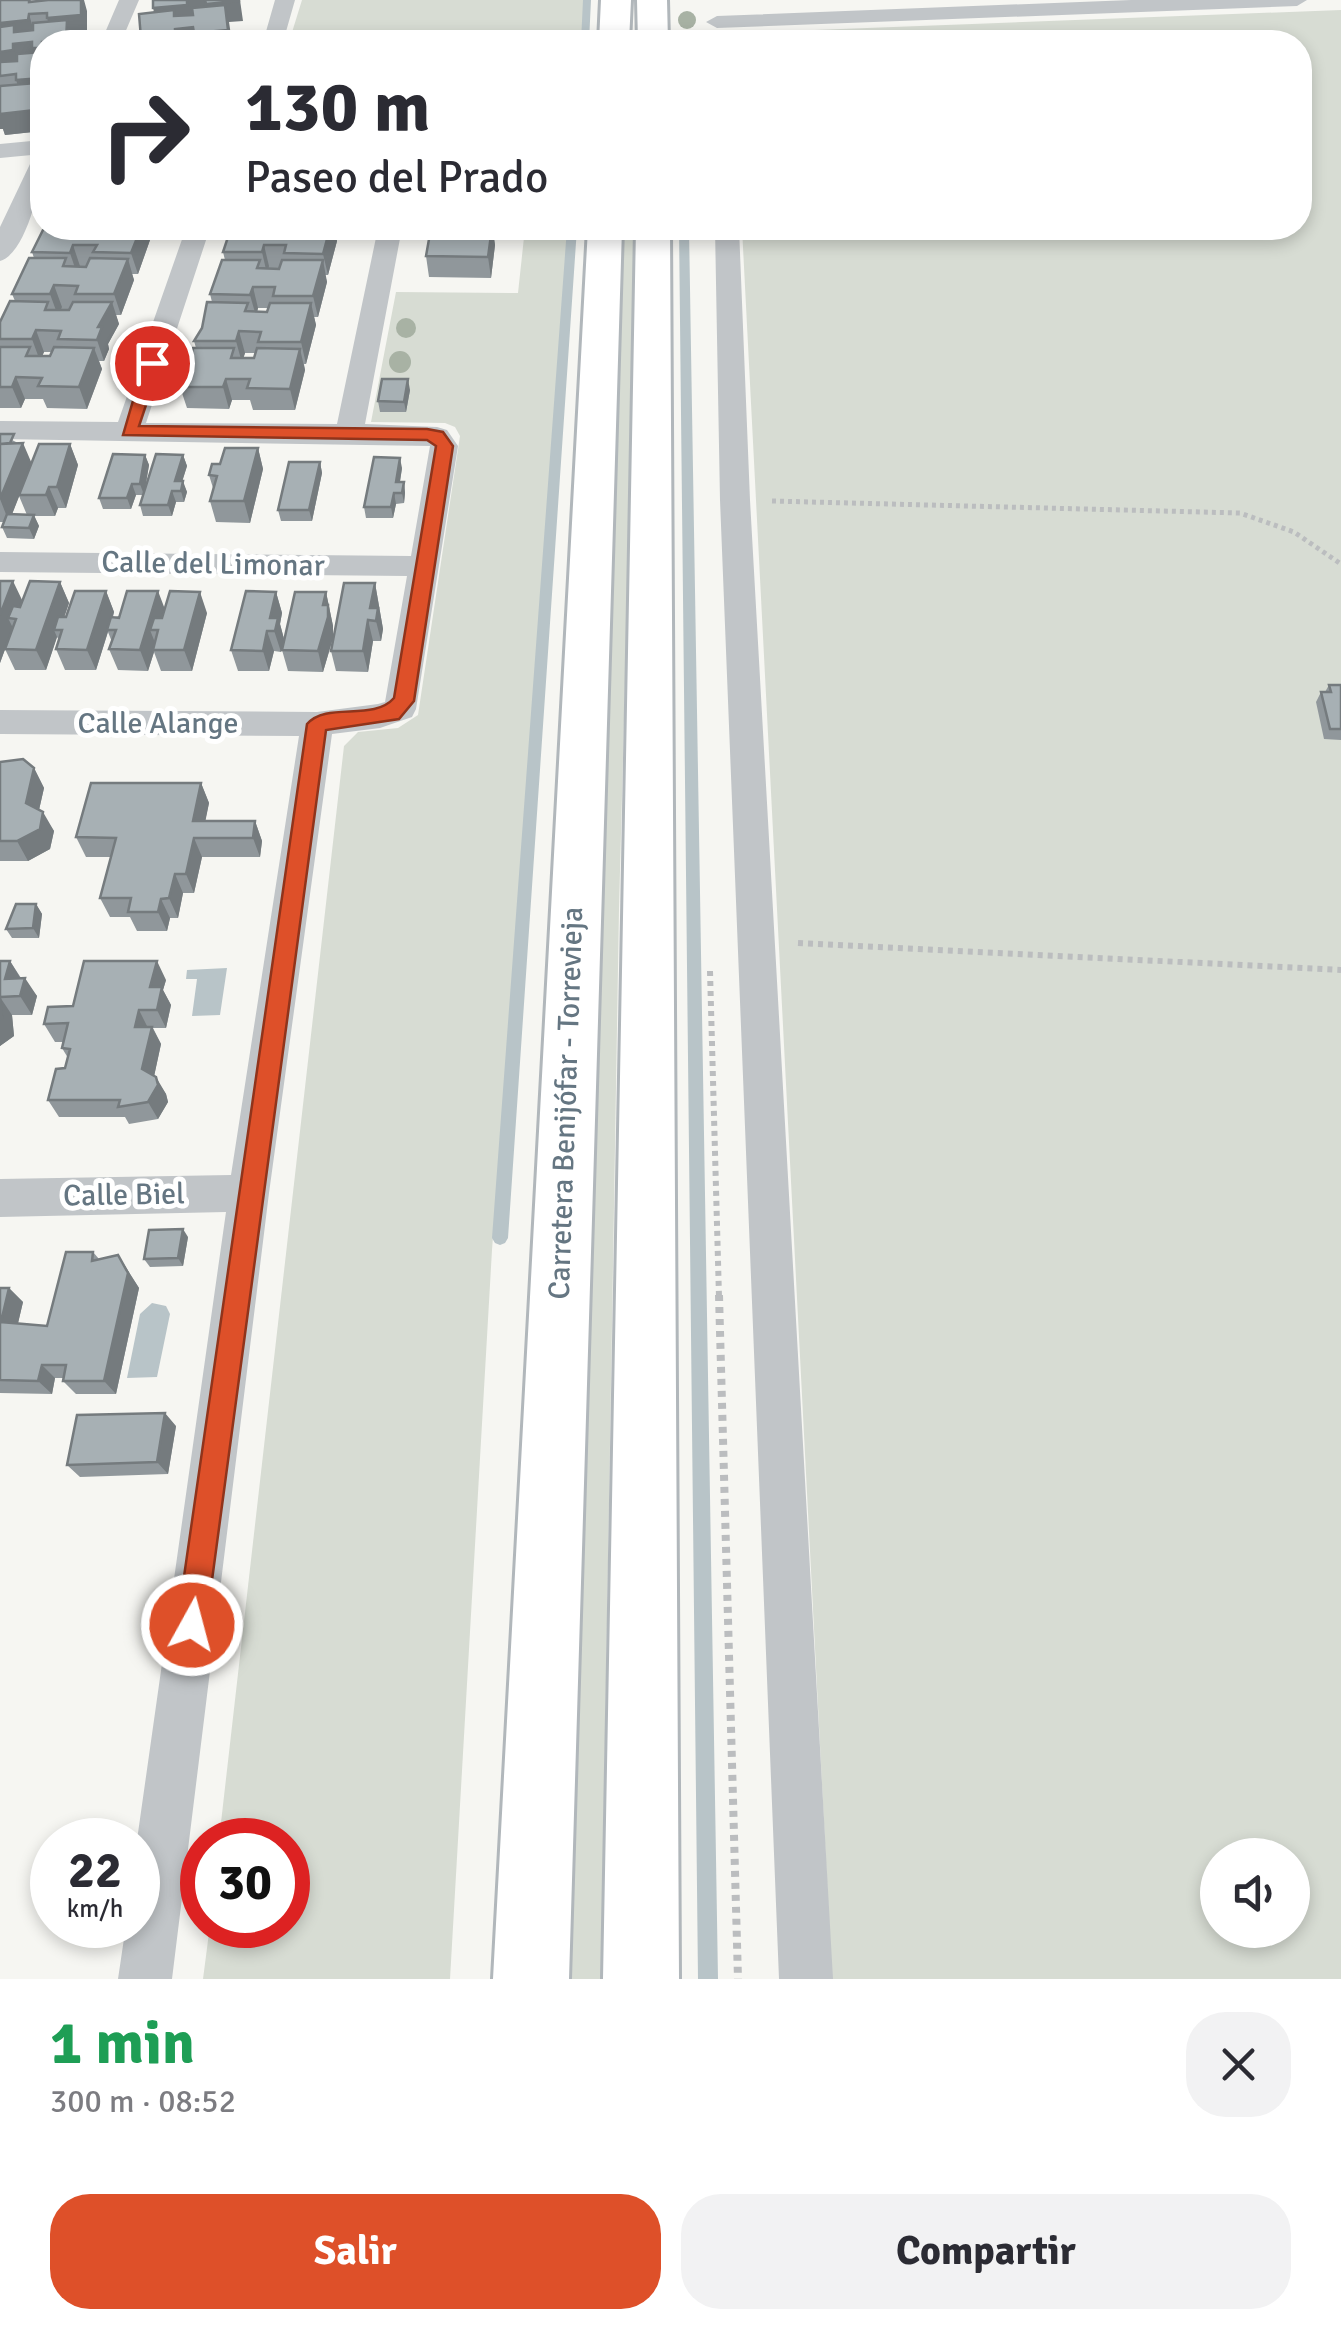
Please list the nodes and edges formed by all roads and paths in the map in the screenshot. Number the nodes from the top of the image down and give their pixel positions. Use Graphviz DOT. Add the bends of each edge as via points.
graph roads {
  1 [pos="51,0"];
  2 [pos="128,0"];
  3 [pos="285,0"];
  4 [pos="616,0"];
  5 [pos="652,0"];
  6 [pos="1297,0"];
  7 [pos="1125,3"];
  8 [pos="0,5"];
  9 [pos="718,22"];
  10 [pos="115,30"];
  11 [pos="276,30"];
  12 [pos="615,30"];
  13 [pos="653,30"];
  14 [pos="30,148"];
  15 [pos="0,151"];
  16 [pos="30,189"];
  17 [pos="194,240"];
  18 [pos="388,240"];
  19 [pos="604,240"];
  20 [pos="653,240"];
  21 [pos="728,240"];
  22 [pos="0,253"];
  23 [pos="0,430"];
  24 [pos="129,431"];
  25 [pos="349,434"];
  26 [pos="736,500"];
  27 [pos="0,562"];
  28 [pos="1341,564"];
  29 [pos="425,566"];
  30 [pos="0,722"];
  31 [pos="317,724"];
  32 [pos="755,940"];
  33 [pos="710,959"];
  34 [pos="1341,970"];
  35 [pos="249,1192"];
  36 [pos="0,1198"];
  37 [pos="145,1979"];
  38 [pos="531,1979"];
  39 [pos="641,1979"];
  40 [pos="738,1979"];
  41 [pos="806,1979"];
  1 -- 8 [label="street"];
  2 -- 10 [label="street"];
  3 -- 11 [label="street"];
  4 -- 12 [label="main road"];
  5 -- 13 [label="main road"];
  6 -- 7 [label="street"];
  7 -- 9 [label="street"];
  14 -- 15 [label="street"];
  16 -- 22 [label="street"];
  17 -- 24 [label="street"];
  18 -- 25 [label="street"];
  19 -- 38 [label="main road, Carretera Benijófar - Torrevieja"];
  20 -- 39 [label="main road"];
  21 -- 26 [label="street"];
  23 -- 24 [label="street"];
  24 -- 25 [label="street"];
  25 -- 29 [label="street" via="443,440"];
  26 -- 28 [label="path" via="1240,513 1285,524"];
  26 -- 32 [label="street"];
  27 -- 29 [label="street, Calle del Limonar"];
  29 -- 31 [label="street, Calle Alange" via="400,709"];
  30 -- 31 [label="street, Calle Alange"];
  31 -- 35 [label="street"];
  32 -- 34 [label="path"];
  32 -- 41 [label="street"];
  33 -- 40 [label="path"];
  35 -- 36 [label="street, Calle Biel"];
  35 -- 37 [label="street"];
}
